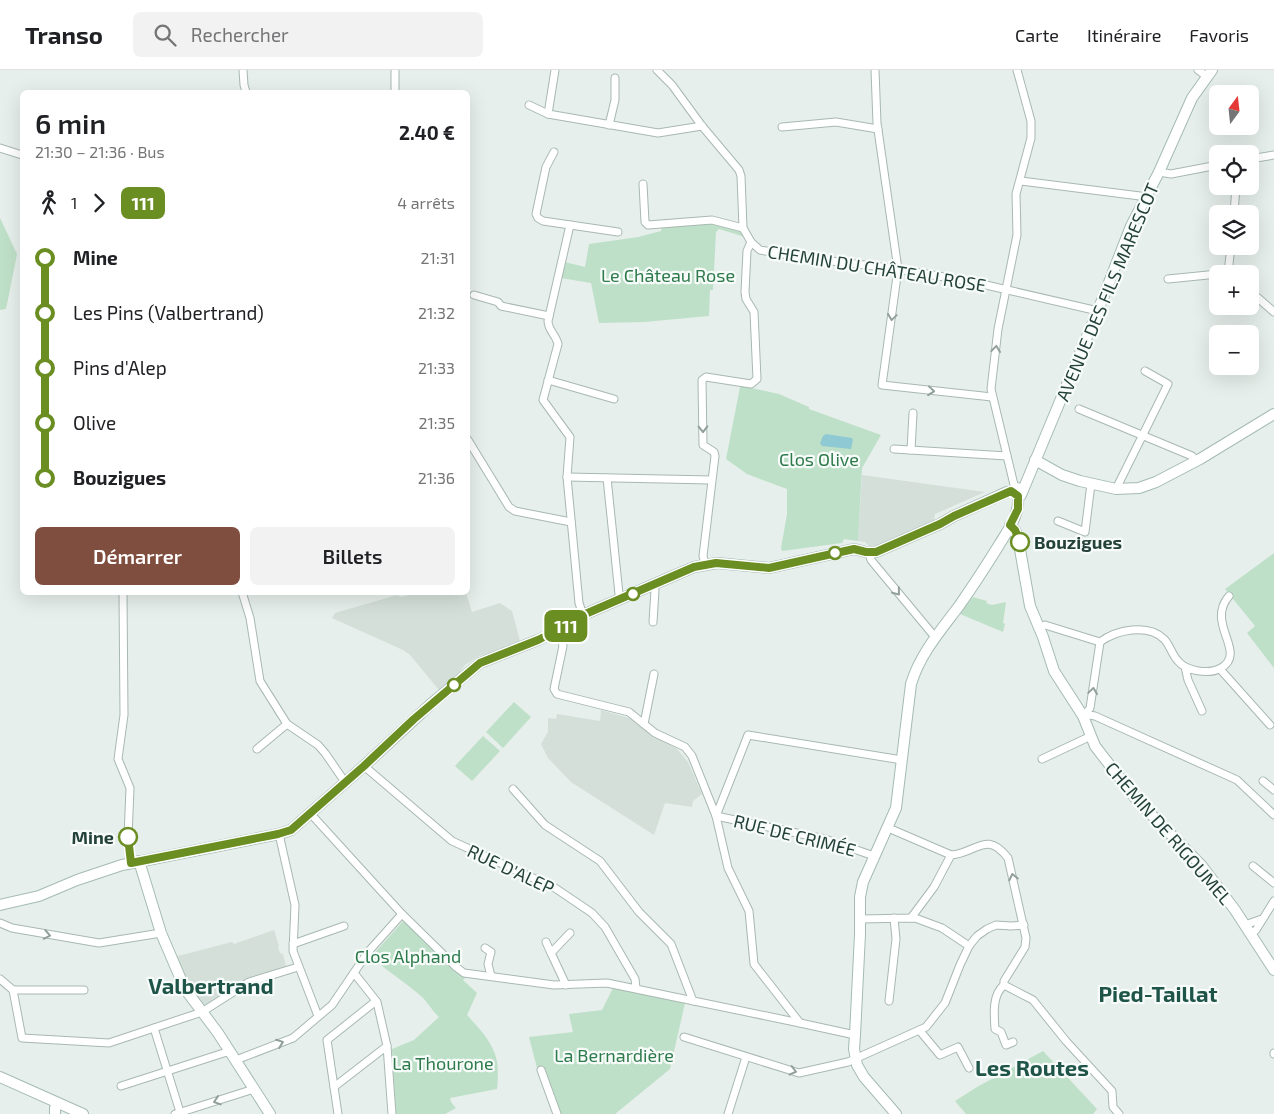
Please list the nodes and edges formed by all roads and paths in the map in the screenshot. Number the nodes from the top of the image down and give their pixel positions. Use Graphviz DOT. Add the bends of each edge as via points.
graph roads {
  1 [pos="244,70"];
  2 [pos="395,70"];
  3 [pos="555,70"];
  4 [pos="657,70"];
  5 [pos="875,70"];
  6 [pos="1017,70"];
  7 [pos="1205,72"];
  8 [pos="615,78"];
  9 [pos="245,90"];
  10 [pos="395,90"];
  11 [pos="529,105"];
  12 [pos="548,114"];
  13 [pos="609,125"];
  14 [pos="702,126"];
  15 [pos="782,127"];
  16 [pos="878,129"];
  17 [pos="0,148"];
  18 [pos="554,152"];
  19 [pos="20,154"];
  20 [pos="1274,155"];
  21 [pos="1259,158"];
  22 [pos="1209,167"];
  23 [pos="1159,172"];
  24 [pos="1021,181"];
  25 [pos="643,184"];
  26 [pos="1145,198"];
  27 [pos="570,226"];
  28 [pos="743,228"];
  29 [pos="618,232"];
  30 [pos="752,242"];
  31 [pos="898,269"];
  32 [pos="1209,275"];
  33 [pos="1168,279"];
  34 [pos="1006,290"];
  35 [pos="474,295"];
  36 [pos="1259,300"];
  37 [pos="1098,311"];
  38 [pos="1274,312"];
  39 [pos="548,316"];
  40 [pos="1145,372"];
  41 [pos="548,380"];
  42 [pos="992,397"];
  43 [pos="614,399"];
  44 [pos="1079,409"];
  45 [pos="913,413"];
  46 [pos="1274,414"];
  47 [pos="1141,436"];
  48 [pos="470,443"];
  49 [pos="894,449"];
  50 [pos="910,450"];
  51 [pos="1007,456"];
  52 [pos="1035,460"];
  53 [pos="1196,461"];
  54 [pos="567,477"];
  55 [pos="607,478"];
  56 [pos="712,480"];
  57 [pos="1091,484"];
  58 [pos="1116,489"];
  59 [pos="1017,492"];
  60 [pos="1058,521"];
  61 [pos="571,522"];
  62 [pos="1010,525"];
  63 [pos="869,552"];
  64 [pos="705,564"];
  65 [pos="652,585"];
  66 [pos="123,595"];
  67 [pos="243,595"];
  68 [pos="1229,596"];
  69 [pos="621,599"];
  70 [pos="583,615"];
  71 [pos="653,622"];
  72 [pos="1038,627"];
  73 [pos="558,630"];
  74 [pos="935,637"];
  75 [pos="1100,642"];
  76 [pos="1185,667"];
  77 [pos="1220,669"];
  78 [pos="654,674"];
  79 [pos="1202,711"];
  80 [pos="1083,716"];
  81 [pos="287,724"];
  82 [pos="644,724"];
  83 [pos="1270,725"];
  84 [pos="1091,736"];
  85 [pos="257,749"];
  86 [pos="1042,759"];
  87 [pos="902,760"];
  88 [pos="364,766"];
  89 [pos="1263,781"];
  90 [pos="346,782"];
  91 [pos="513,789"];
  92 [pos="1274,790"];
  93 [pos="310,813"];
  94 [pos="1274,815"];
  95 [pos="716,816"];
  96 [pos="893,830"];
  97 [pos="278,834"];
  98 [pos="952,855"];
  99 [pos="874,856"];
  100 [pos="135,862"];
  101 [pos="1253,866"];
  102 [pos="1274,883"];
  103 [pos="1274,901"];
  104 [pos="0,905"];
  105 [pos="402,914"];
  106 [pos="894,918"];
  107 [pos="911,918"];
  108 [pos="860,919"];
  109 [pos="1262,919"];
  110 [pos="0,923"];
  111 [pos="1024,925"];
  112 [pos="1245,925"];
  113 [pos="344,926"];
  114 [pos="161,933"];
  115 [pos="570,933"];
  116 [pos="1251,934"];
  117 [pos="546,942"];
  118 [pos="293,944"];
  119 [pos="969,946"];
  120 [pos="484,948"];
  121 [pos="551,953"];
  122 [pos="298,966"];
  123 [pos="1274,970"];
  124 [pos="354,973"];
  125 [pos="491,976"];
  126 [pos="0,979"];
  127 [pos="566,985"];
  128 [pos="1004,985"];
  129 [pos="636,988"];
  130 [pos="13,990"];
  131 [pos="84,990"];
  132 [pos="376,1001"];
  133 [pos="693,1001"];
  134 [pos="890,1001"];
  135 [pos="202,1012"];
  136 [pos="318,1016"];
  137 [pos="800,1023"];
  138 [pos="154,1028"];
  139 [pos="920,1031"];
  140 [pos="855,1035"];
  141 [pos="684,1037"];
  142 [pos="1013,1042"];
  143 [pos="386,1046"];
  144 [pos="230,1050"];
  145 [pos="746,1057"];
  146 [pos="856,1059"];
  147 [pos="236,1060"];
  148 [pos="969,1068"];
  149 [pos="541,1070"];
  150 [pos="168,1071"];
  151 [pos="0,1077"];
  152 [pos="121,1086"];
  153 [pos="334,1087"];
  154 [pos="254,1089"];
  155 [pos="57,1103"];
  156 [pos="178,1113"];
  157 [pos="55,1114"];
  158 [pos="83,1114"];
  159 [pos="270,1114"];
  160 [pos="338,1114"];
  161 [pos="392,1114"];
  162 [pos="557,1114"];
  163 [pos="728,1114"];
  164 [pos="896,1114"];
  165 [pos="1119,1114"];
  1 -- 9 [label="street"];
  2 -- 10 [label="street"];
  3 -- 12 [label="street"];
  4 -- 14 [label="street"];
  5 -- 16 [label="street"];
  6 -- 24 [label="street" via="1031,121 1031,138"];
  7 -- 23 [label="main road, AVENUE DES FILS MARESCOT"];
  8 -- 13 [label="street" via="615,100"];
  11 -- 12 [label="street"];
  12 -- 13 [label="street"];
  13 -- 14 [label="street" via="658,133"];
  14 -- 28 [label="street" via="739,170"];
  15 -- 16 [label="street" via="836,122"];
  16 -- 31 [label="street"];
  17 -- 19 [label="street"];
  18 -- 27 [label="street" via="546,167 536,214 543,221"];
  20 -- 21 [label="street"];
  22 -- 23 [label="street" via="1171,174"];
  23 -- 26 [label="main road, AVENUE DES FILS MARESCOT"];
  24 -- 26 [label="street"];
  24 -- 34 [label="street" via="1016,194 1017,235"];
  25 -- 28 [label="street" via="645,222 648,225 712,220"];
  26 -- 37 [label="main road, AVENUE DES FILS MARESCOT"];
  27 -- 29 [label="street"];
  27 -- 39 [label="street"];
  28 -- 30 [label="street, CHEMIN DU CHÂTEAU ROSE"];
  30 -- 31 [label="street, CHEMIN DU CHÂTEAU ROSE" via="760,250"];
  30 -- 56 [label="street, one-way" via="747,251 745,292 754,312 758,378 750,384 706,377 702,380 703,445 714,452"];
  31 -- 34 [label="street, CHEMIN DU CHÂTEAU ROSE"];
  31 -- 42 [label="street, one-way" via="882,385"];
  32 -- 33 [label="street"];
  34 -- 37 [label="street, CHEMIN DU CHÂTEAU ROSE"];
  42 -- 34 [label="street, one-way" via="998,329"];
  35 -- 39 [label="street" via="498,302 501,306"];
  36 -- 38 [label="street"];
  37 -- 52 [label="main road, AVENUE DES FILS MARESCOT"];
  39 -- 41 [label="street" via="548,325 558,344"];
  40 -- 47 [label="street" via="1168,384"];
  41 -- 43 [label="street"];
  41 -- 54 [label="street" via="543,400 570,437"];
  42 -- 51 [label="street"];
  44 -- 47 [label="street"];
  45 -- 50 [label="street"];
  46 -- 53 [label="main road"];
  47 -- 53 [label="street" via="1192,456"];
  47 -- 58 [label="street"];
  48 -- 61 [label="street" via="509,507"];
  49 -- 50 [label="street"];
  50 -- 51 [label="street"];
  51 -- 59 [label="street"];
  52 -- 57 [label="main road" via="1062,475"];
  52 -- 59 [label="main road, AVENUE DES FILS MARESCOT"];
  53 -- 58 [label="main road" via="1146,486"];
  54 -- 55 [label="street"];
  54 -- 61 [label="street"];
  55 -- 56 [label="street"];
  55 -- 69 [label="street"];
  56 -- 64 [label="street" via="703,556"];
  57 -- 58 [label="main road"];
  57 -- 60 [label="street" via="1085,532"];
  59 -- 62 [label="main road, AVENUE DES FILS MARESCOT" via="1018,509"];
  59 -- 63 [label="main road" via="1007,492 876,552"];
  61 -- 70 [label="street"];
  62 -- 72 [label="main road, CHEMIN DE RIGOUMEL" via="1020,544 1030,606"];
  62 -- 74 [label="main road, AVENUE DES FILS MARESCOT" via="981,573"];
  63 -- 64 [label="main road" via="854,549 769,568"];
  63 -- 74 [label="street, one-way" via="871,560"];
  64 -- 65 [label="main road"];
  65 -- 69 [label="main road"];
  65 -- 71 [label="street" via="655,590"];
  66 -- 100 [label="street" via="124,715 118,759 130,788 128,837"];
  67 -- 81 [label="street" via="260,681"];
  68 -- 77 [label="street" via="1220,614 1231,653"];
  69 -- 70 [label="main road"];
  70 -- 73 [label="main road"];
  72 -- 75 [label="street" via="1045,625"];
  72 -- 80 [label="main road, CHEMIN DE RIGOUMEL" via="1054,671"];
  73 -- 82 [label="street" via="563,646 554,689 557,694 629,712"];
  73 -- 88 [label="main road" via="480,663"];
  74 -- 87 [label="main road, AVENUE DES FILS MARESCOT" via="911,684"];
  75 -- 76 [label="street" via="1111,634 1135,629 1156,632"];
  80 -- 75 [label="street, one-way" via="1090,708"];
  76 -- 77 [label="street" via="1206,672"];
  76 -- 79 [label="street"];
  77 -- 83 [label="street"];
  78 -- 82 [label="street"];
  80 -- 84 [label="main road, CHEMIN DE RIGOUMEL"];
  80 -- 94 [label="street" via="1095,716 1237,780"];
  81 -- 85 [label="street"];
  81 -- 90 [label="street" via="318,745"];
  82 -- 95 [label="street" via="685,748 692,756"];
  84 -- 86 [label="street"];
  84 -- 112 [label="main road, CHEMIN DE RIGOUMEL" via="1100,754 1136,799 1202,866"];
  87 -- 95 [label="street" via="748,735"];
  87 -- 99 [label="main road, AVENUE DES FILS MARESCOT" via="896,808"];
  88 -- 90 [label="main road"];
  88 -- 129 [label="street, RUE D'ALEP" via="452,842 555,888 592,913 605,927 635,979"];
  89 -- 92 [label="street"];
  90 -- 93 [label="main road"];
  91 -- 133 [label="street" via="545,824 600,860 639,912 671,944"];
  93 -- 97 [label="main road" via="296,826"];
  93 -- 105 [label="street"];
  95 -- 99 [label="street, RUE DE CRIMÉE" via="825,839"];
  95 -- 137 [label="street" via="728,868 749,911 754,964"];
  96 -- 98 [label="street"];
  97 -- 100 [label="main road"];
  97 -- 118 [label="street" via="295,904"];
  98 -- 107 [label="street"];
  111 -- 98 [label="street, one-way" via="1008,858 1002,849 982,844"];
  99 -- 108 [label="main road, AVENUE DES FILS MARESCOT" via="861,890"];
  100 -- 104 [label="main road" via="39,896"];
  100 -- 114 [label="main road"];
  101 -- 102 [label="street"];
  103 -- 109 [label="street"];
  105 -- 124 [label="street"];
  105 -- 125 [label="street" via="464,973"];
  106 -- 107 [label="street"];
  106 -- 108 [label="street"];
  106 -- 134 [label="street" via="896,939"];
  107 -- 119 [label="street" via="942,928"];
  108 -- 140 [label="main road, AVENUE DES FILS MARESCOT"];
  109 -- 112 [label="street"];
  109 -- 116 [label="street"];
  110 -- 114 [label="street, one-way" via="12,928 99,943"];
  111 -- 119 [label="street" via="996,925 977,936"];
  111 -- 128 [label="street" via="1025,947"];
  112 -- 116 [label="main road, CHEMIN DE RIGOUMEL"];
  113 -- 118 [label="street"];
  114 -- 135 [label="main road" via="182,982"];
  115 -- 121 [label="street"];
  116 -- 123 [label="main road, CHEMIN DE RIGOUMEL"];
  117 -- 121 [label="street"];
  118 -- 122 [label="street"];
  119 -- 139 [label="street" via="945,1003"];
  120 -- 125 [label="street" via="492,952 488,964"];
  121 -- 127 [label="street"];
  122 -- 135 [label="street" via="249,982"];
  122 -- 136 [label="street"];
  124 -- 132 [label="street"];
  124 -- 136 [label="street" via="332,1005"];
  125 -- 127 [label="street"];
  126 -- 130 [label="street"];
  127 -- 129 [label="street" via="607,983"];
  128 -- 142 [label="street" via="996,995 995,1029 1006,1045"];
  128 -- 165 [label="street" via="1033,1000 1112,1091 1113,1107"];
  129 -- 133 [label="street"];
  130 -- 131 [label="street"];
  130 -- 138 [label="street" via="22,1038 109,1043"];
  132 -- 143 [label="street"];
  132 -- 153 [label="street" via="327,1040"];
  133 -- 137 [label="street"];
  135 -- 138 [label="street"];
  135 -- 144 [label="main road"];
  147 -- 136 [label="street, one-way" via="293,1038"];
  137 -- 140 [label="street"];
  138 -- 150 [label="street"];
  139 -- 146 [label="street"];
  139 -- 148 [label="street" via="940,1056 958,1047"];
  140 -- 146 [label="main road, AVENUE DES FILS MARESCOT"];
  141 -- 145 [label="street"];
  143 -- 153 [label="street"];
  143 -- 161 [label="street"];
  144 -- 147 [label="main road"];
  144 -- 150 [label="street"];
  145 -- 146 [label="street, one-way" via="799,1073"];
  145 -- 163 [label="street"];
  146 -- 164 [label="main road" via="864,1077"];
  147 -- 154 [label="main road"];
  149 -- 162 [label="street"];
  150 -- 152 [label="street"];
  150 -- 156 [label="street"];
  151 -- 155 [label="main road"];
  153 -- 160 [label="street"];
  154 -- 156 [label="street, one-way"];
  154 -- 159 [label="main road"];
  155 -- 157 [label="main road"];
  155 -- 158 [label="main road"];
}
